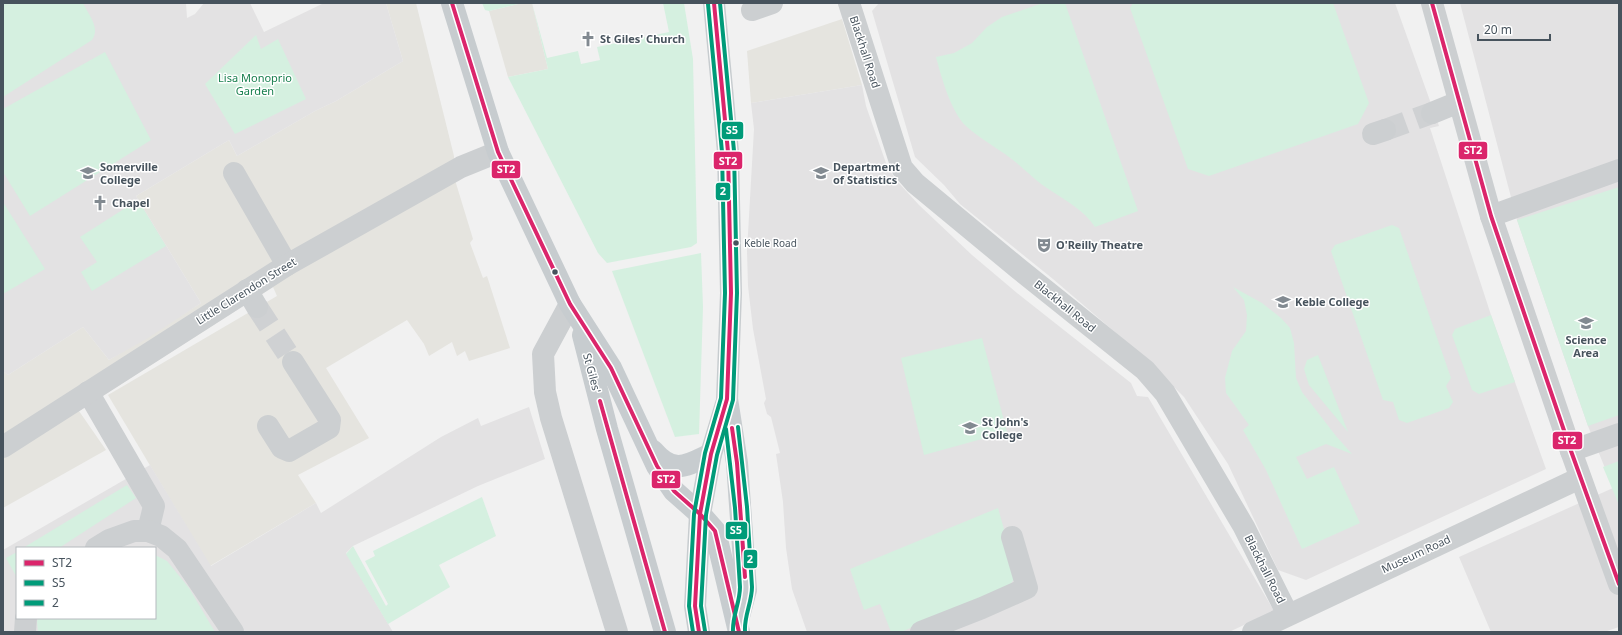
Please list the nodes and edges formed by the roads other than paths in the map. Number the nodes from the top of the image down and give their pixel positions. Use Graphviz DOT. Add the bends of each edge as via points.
graph roads {
  1 [pos="452,3"];
  2 [pos="772,3"];
  3 [pos="849,3"];
  4 [pos="1432,3"];
  5 [pos="752,10"];
  6 [pos="715,11"];
  7 [pos="1459,102"];
  8 [pos="1432,113"];
  9 [pos="498,152"];
  10 [pos="1619,170"];
  11 [pos="234,173"];
  12 [pos="1491,216"];
  13 [pos="287,265"];
  14 [pos="574,313"];
  15 [pos="293,362"];
  16 [pos="88,392"];
  17 [pos="728,399"];
  18 [pos="268,426"];
  19 [pos="1619,434"];
  20 [pos="645,442"];
  21 [pos="3,447"];
  22 [pos="1571,451"];
  23 [pos="711,454"];
  24 [pos="1580,478"];
  25 [pos="700,514"];
  26 [pos="148,531"];
  27 [pos="1012,537"];
  28 [pos="98,547"];
  29 [pos="1619,584"];
  30 [pos="1288,615"];
  31 [pos="26,619"];
  32 [pos="738,627"];
  33 [pos="25,632"];
  34 [pos="233,632"];
  35 [pos="617,632"];
  36 [pos="665,632"];
  37 [pos="699,632"];
  38 [pos="921,632"];
  39 [pos="1253,632"];
  1 -- 9 [label="main road, St Giles'"];
  2 -- 5 [label="street"];
  3 -- 30 [label="street, Blackhall Road" via="902,168 915,183 970,229 1145,370 1165,393 1244,527"];
  4 -- 7 [label="street"];
  6 -- 17 [label="main road, St Giles'" via="728,152 731,293"];
  7 -- 8 [label="street"];
  7 -- 12 [label="street"];
  9 -- 13 [label="street, Little Clarendon Street" via="461,167"];
  9 -- 14 [label="main road, St Giles'"];
  10 -- 12 [label="street"];
  11 -- 13 [label="street"];
  12 -- 22 [label="street"];
  13 -- 16 [label="street, Little Clarendon Street" via="252,299"];
  14 -- 20 [label="main road, St Giles'" via="611,368"];
  14 -- 35 [label="street" via="543,354 545,392"];
  14 -- 36 [label="main road, St Giles'"];
  15 -- 18 [label="street" via="330,420 329,428 290,451 282,448"];
  16 -- 21 [label="street, Little Clarendon Street"];
  16 -- 26 [label="street" via="154,506"];
  17 -- 23 [label="main road, St Giles'"];
  17 -- 32 [label="main road, St Giles'" via="737,463 746,590"];
  19 -- 22 [label="street"];
  20 -- 23 [label="main road" via="661,460 672,466 685,466"];
  20 -- 25 [label="main road, St Giles'" via="674,491"];
  22 -- 24 [label="street"];
  23 -- 25 [label="main road, St Giles'"];
  24 -- 29 [label="street"];
  24 -- 30 [label="street, Museum Road"];
  25 -- 32 [label="main road, St Giles'" via="715,531"];
  25 -- 37 [label="main road, St Giles'" via="695,606"];
  26 -- 28 [label="street" via="134,531"];
  26 -- 34 [label="street" via="161,536 177,549"];
  27 -- 38 [label="street" via="1027,588"];
  30 -- 39 [label="street, Museum Road"];
  31 -- 33 [label="street"];
}
